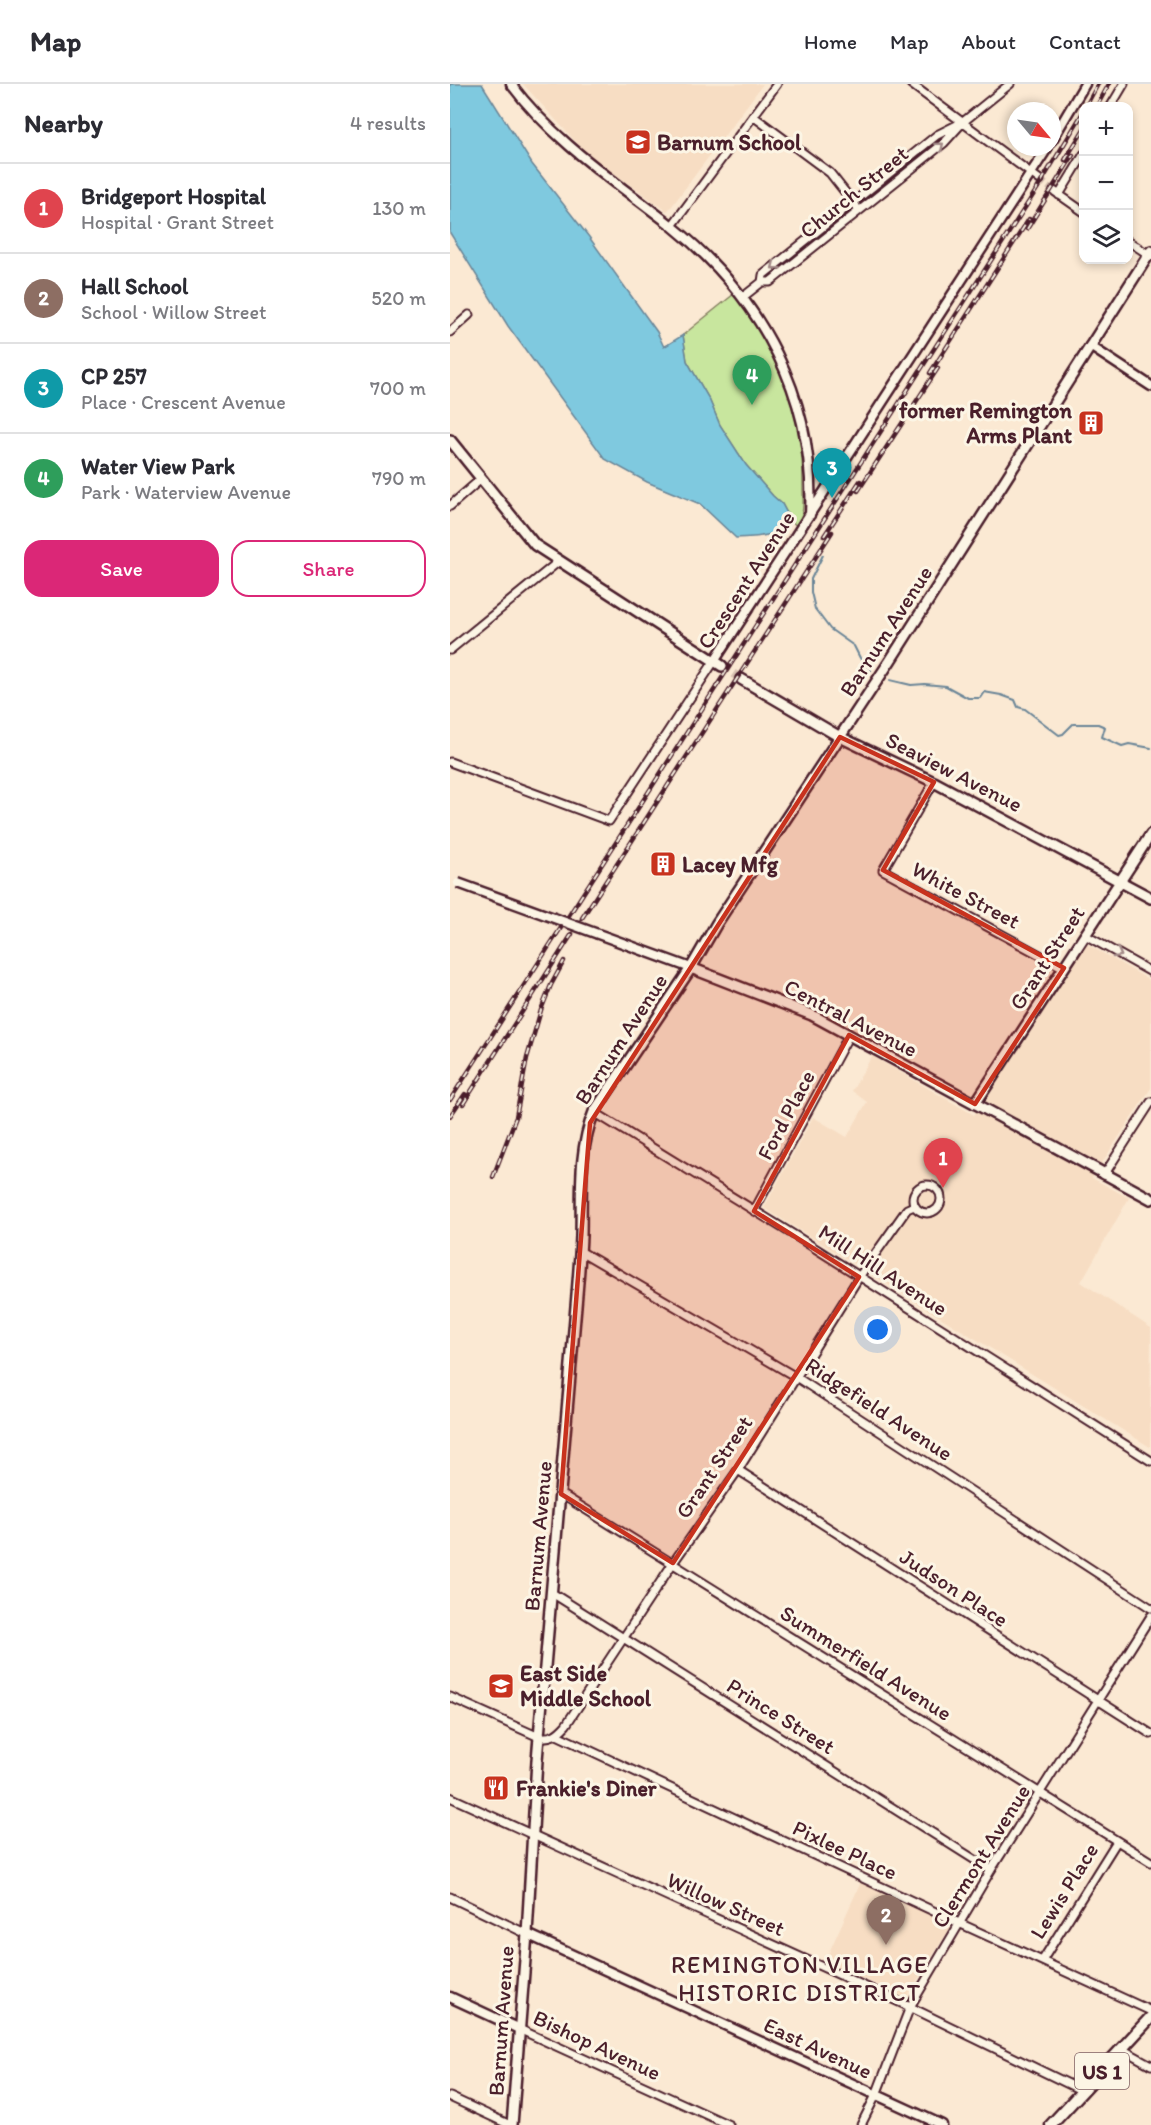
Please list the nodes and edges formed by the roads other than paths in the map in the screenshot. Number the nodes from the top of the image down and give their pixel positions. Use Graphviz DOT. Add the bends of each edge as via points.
graph roads {
  1 [pos="511,84"];
  2 [pos="777,84"];
  3 [pos="911,84"];
  4 [pos="1010,84"];
  5 [pos="1085,84"];
  6 [pos="1124,84"];
  7 [pos="1113,102"];
  8 [pos="753,116"];
  9 [pos="963,122"];
  10 [pos="1061,125"];
  11 [pos="1042,156"];
  12 [pos="1082,156"];
  13 [pos="1031,174"];
  14 [pos="1040,180"];
  15 [pos="854,203"];
  16 [pos="1080,210"];
  17 [pos="860,211"];
  18 [pos="672,226"];
  19 [pos="1133,244"];
  20 [pos="1150,254"];
  21 [pos="762,282"];
  22 [pos="743,297"];
  23 [pos="469,315"];
  24 [pos="450,332"];
  25 [pos="1090,346"];
  26 [pos="1151,386"];
  27 [pos="450,440"];
  28 [pos="481,479"];
  29 [pos="450,506"];
  30 [pos="809,516"];
  31 [pos="558,562"];
  32 [pos="450,650"];
  33 [pos="718,663"];
  34 [pos="741,679"];
  35 [pos="840,737"];
  36 [pos="450,762"];
  37 [pos="934,782"];
  38 [pos="1151,834"];
  39 [pos="454,882"];
  40 [pos="1120,882"];
  41 [pos="1151,898"];
  42 [pos="1085,935"];
  43 [pos="691,968"];
  44 [pos="1064,968"];
  45 [pos="1151,972"];
  46 [pos="849,1035"];
  47 [pos="1151,1102"];
  48 [pos="975,1104"];
  49 [pos="594,1112"];
  50 [pos="1104,1175"];
  51 [pos="1151,1199"];
  52 [pos="914,1206"];
  53 [pos="754,1211"];
  54 [pos="580,1251"];
  55 [pos="859,1277"];
  56 [pos="796,1377"];
  57 [pos="1151,1461"];
  58 [pos="738,1470"];
  59 [pos="561,1494"];
  60 [pos="673,1563"];
  61 [pos="552,1593"];
  62 [pos="1151,1608"];
  63 [pos="1151,1617"];
  64 [pos="623,1638"];
  65 [pos="450,1697"];
  66 [pos="1099,1702"];
  67 [pos="1151,1734"];
  68 [pos="557,1735"];
  69 [pos="539,1737"];
  70 [pos="1041,1794"];
  71 [pos="450,1797"];
  72 [pos="534,1836"];
  73 [pos="1117,1841"];
  74 [pos="1151,1862"];
  75 [pos="991,1869"];
  76 [pos="450,1897"];
  77 [pos="959,1923"];
  78 [pos="527,1934"];
  79 [pos="1042,1961"];
  80 [pos="450,1997"];
  81 [pos="910,2007"];
  82 [pos="1151,2011"];
  83 [pos="1151,2017"];
  84 [pos="519,2029"];
  85 [pos="1122,2049"];
  86 [pos="1151,2065"];
  87 [pos="1083,2091"];
  88 [pos="876,2095"];
  89 [pos="450,2097"];
  90 [pos="511,2125"];
  91 [pos="729,2125"];
  92 [pos="861,2125"];
  93 [pos="942,2125"];
  94 [pos="1051,2125"];
  1 -- 18 [label="street" via="592,165"];
  2 -- 8 [label="street"];
  3 -- 9 [label="street"];
  4 -- 9 [label="street, Church Street"];
  5 -- 10 [label="street"];
  6 -- 7 [label="street"];
  8 -- 15 [label="street" via="826,170"];
  8 -- 18 [label="street"];
  9 -- 13 [label="street"];
  9 -- 15 [label="street, Church Street" via="937,135"];
  17 -- 9 [label="street, Church Street, one-way" via="944,143"];
  11 -- 13 [label="street, Crescent Avenue"];
  12 -- 16 [label="street" via="1056,193"];
  13 -- 14 [label="street"];
  13 -- 30 [label="street, Crescent Avenue"];
  15 -- 17 [label="street"];
  15 -- 21 [label="street, Church Street, one-way" via="763,275"];
  17 -- 21 [label="street, Church Street" via="770,282"];
  18 -- 22 [label="street"];
  19 -- 20 [label="street"];
  20 -- 25 [label="main road, Barnum Avenue"];
  21 -- 22 [label="street, Church Street"];
  22 -- 30 [label="street" via="776,350 797,404 808,456"];
  23 -- 24 [label="street"];
  25 -- 26 [label="street"];
  25 -- 35 [label="main road, Barnum Avenue"];
  27 -- 28 [label="main road"];
  28 -- 29 [label="street"];
  28 -- 31 [label="main road" via="536,545"];
  30 -- 33 [label="street, Crescent Avenue"];
  31 -- 32 [label="street"];
  31 -- 33 [label="main road"];
  33 -- 36 [label="street, Crescent Avenue" via="609,821"];
  34 -- 35 [label="main road, Seaview Avenue"];
  35 -- 37 [label="main road, Seaview Avenue"];
  35 -- 43 [label="main road, Barnum Avenue"];
  37 -- 40 [label="main road, Seaview Avenue"];
  37 -- 44 [label="street, White Street" via="884,870"];
  38 -- 40 [label="main road, Grant Street"];
  39 -- 43 [label="street, Central Avenue, bridge"];
  40 -- 41 [label="main road, Seaview Avenue"];
  40 -- 42 [label="main road, Grant Street"];
  42 -- 44 [label="main road, Grant Street"];
  42 -- 45 [label="street, one-way"];
  43 -- 46 [label="main road, Central Avenue" via="812,1015"];
  43 -- 49 [label="main road, Barnum Avenue"];
  44 -- 48 [label="main road, Grant Street"];
  46 -- 48 [label="main road, Central Avenue"];
  46 -- 53 [label="street, Ford Place"];
  47 -- 50 [label="street"];
  48 -- 50 [label="main road, Central Avenue"];
  49 -- 53 [label="street, Mill Hill Avenue"];
  49 -- 54 [label="main road, Barnum Avenue" via="585,1145"];
  50 -- 51 [label="main road, Central Avenue"];
  52 -- 52 [label="street, Grant Street" via="926,1214 935,1211 940,1194 934,1187 921,1187 913,1197"];
  52 -- 55 [label="street, Grant Street" via="907,1209"];
  53 -- 55 [label="street, Mill Hill Avenue"];
  54 -- 56 [label="street, Ridgefield Avenue"];
  54 -- 59 [label="main road, Barnum Avenue"];
  55 -- 56 [label="street, Grant Street"];
  55 -- 57 [label="street, Mill Hill Avenue"];
  56 -- 58 [label="street, Grant Street"];
  56 -- 62 [label="street, Ridgefield Avenue"];
  58 -- 60 [label="street, Grant Street"];
  58 -- 66 [label="street, Judson Place"];
  59 -- 60 [label="street, Summerfield Avenue"];
  59 -- 61 [label="main road, Barnum Avenue"];
  60 -- 64 [label="street, Grant Street"];
  60 -- 70 [label="street, Summerfield Avenue"];
  61 -- 64 [label="street, Prince Street"];
  61 -- 69 [label="main road, Barnum Avenue"];
  63 -- 66 [label="street, Clermont Avenue"];
  64 -- 68 [label="street, Grant Street"];
  64 -- 75 [label="street, Prince Street"];
  65 -- 69 [label="street"];
  66 -- 67 [label="street, Judson Place"];
  66 -- 70 [label="street, Clermont Avenue"];
  68 -- 69 [label="street"];
  68 -- 77 [label="street, Pixlee Place"];
  69 -- 72 [label="main road, Barnum Avenue"];
  70 -- 73 [label="street, Summerfield Avenue"];
  70 -- 75 [label="street, Clermont Avenue"];
  71 -- 72 [label="street, Willow Street"];
  72 -- 78 [label="main road, Barnum Avenue"];
  72 -- 81 [label="street, Willow Street"];
  73 -- 74 [label="street, Summerfield Avenue"];
  73 -- 79 [label="street, Lewis Place"];
  75 -- 77 [label="street, Clermont Avenue"];
  76 -- 78 [label="street, East Avenue"];
  77 -- 79 [label="street, Pixlee Place"];
  77 -- 81 [label="street, Clermont Avenue"];
  78 -- 84 [label="main road, Barnum Avenue"];
  78 -- 88 [label="street, East Avenue"];
  79 -- 82 [label="street, Pixlee Place"];
  80 -- 84 [label="street, Bishop Avenue"];
  81 -- 87 [label="street, Willow Street"];
  81 -- 88 [label="street, Clermont Avenue"];
  83 -- 85 [label="main road, US 1"];
  84 -- 90 [label="main road, Barnum Avenue"];
  84 -- 91 [label="street, Bishop Avenue"];
  85 -- 86 [label="street"];
  85 -- 87 [label="main road, US 1"];
  87 -- 94 [label="main road, US 1"];
  88 -- 92 [label="street, Clermont Avenue"];
  88 -- 93 [label="street, East Avenue"];
  89 -- 90 [label="street"];
}
